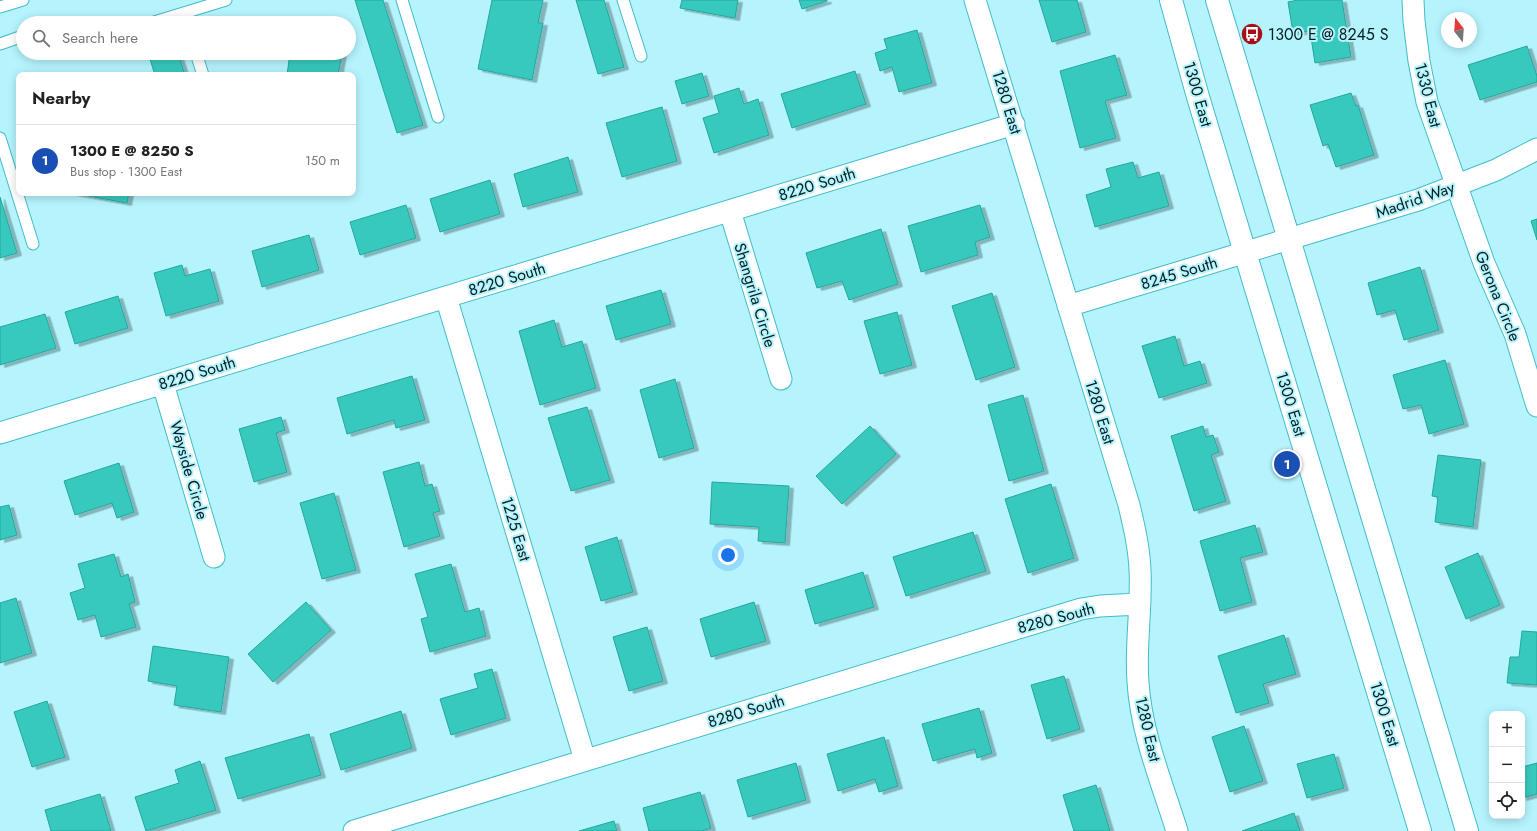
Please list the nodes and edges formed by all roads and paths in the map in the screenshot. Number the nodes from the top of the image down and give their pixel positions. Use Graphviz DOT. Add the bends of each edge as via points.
graph roads {
  1 [pos="23,0"];
  2 [pos="226,0"];
  3 [pos="402,0"];
  4 [pos="623,0"];
  5 [pos="975,0"];
  6 [pos="1170,0"];
  7 [pos="1218,0"];
  8 [pos="1413,0"];
  9 [pos="0,7"];
  10 [pos="190,16"];
  11 [pos="16,38"];
  12 [pos="0,44"];
  13 [pos="641,56"];
  14 [pos="198,60"];
  15 [pos="202,72"];
  16 [pos="438,117"];
  17 [pos="1014,124"];
  18 [pos="0,138"];
  19 [pos="1537,149"];
  20 [pos="1456,186"];
  21 [pos="16,189"];
  22 [pos="18,196"];
  23 [pos="730,211"];
  24 [pos="1289,240"];
  25 [pos="33,244"];
  26 [pos="1245,253"];
  27 [pos="446,297"];
  28 [pos="1068,306"];
  29 [pos="781,379"];
  30 [pos="163,384"];
  31 [pos="1537,406"];
  32 [pos="0,433"];
  33 [pos="214,557"];
  34 [pos="1139,604"];
  35 [pos="585,760"];
  36 [pos="354,831"];
  37 [pos="1177,831"];
  38 [pos="1420,831"];
  39 [pos="1467,831"];
  1 -- 9 [label="lane"];
  2 -- 10 [label="lane"];
  3 -- 16 [label="lane"];
  4 -- 13 [label="lane"];
  5 -- 17 [label="street, 1280 East"];
  6 -- 26 [label="main road, 1300 East"];
  7 -- 24 [label="main road"];
  8 -- 20 [label="street, 1330 East" via="1419,61 1428,102"];
  11 -- 12 [label="lane"];
  14 -- 15 [label="lane"];
  17 -- 23 [label="street, 8220 South"];
  17 -- 28 [label="street, 1280 East"];
  18 -- 21 [label="lane"];
  19 -- 20 [label="street, Madrid Way" via="1496,170"];
  20 -- 24 [label="street, Madrid Way"];
  20 -- 31 [label="street, Gerona Circle" via="1484,263 1515,334"];
  22 -- 25 [label="lane"];
  23 -- 27 [label="street, 8220 South"];
  23 -- 29 [label="street, Shangrila Circle"];
  24 -- 26 [label="street, 8245 South"];
  24 -- 39 [label="main road"];
  26 -- 28 [label="street, 8245 South"];
  26 -- 38 [label="main road, 1300 East"];
  27 -- 30 [label="street, 8220 South"];
  27 -- 35 [label="street, 1225 East"];
  28 -- 34 [label="street, 1280 East" via="1137,538"];
  30 -- 32 [label="street, 8220 South"];
  30 -- 33 [label="street, Wayside Circle"];
  34 -- 35 [label="street, 8280 South" via="1081,609"];
  34 -- 37 [label="street, 1280 East" via="1137,661 1142,715"];
  35 -- 36 [label="street, 8280 South"];
}
